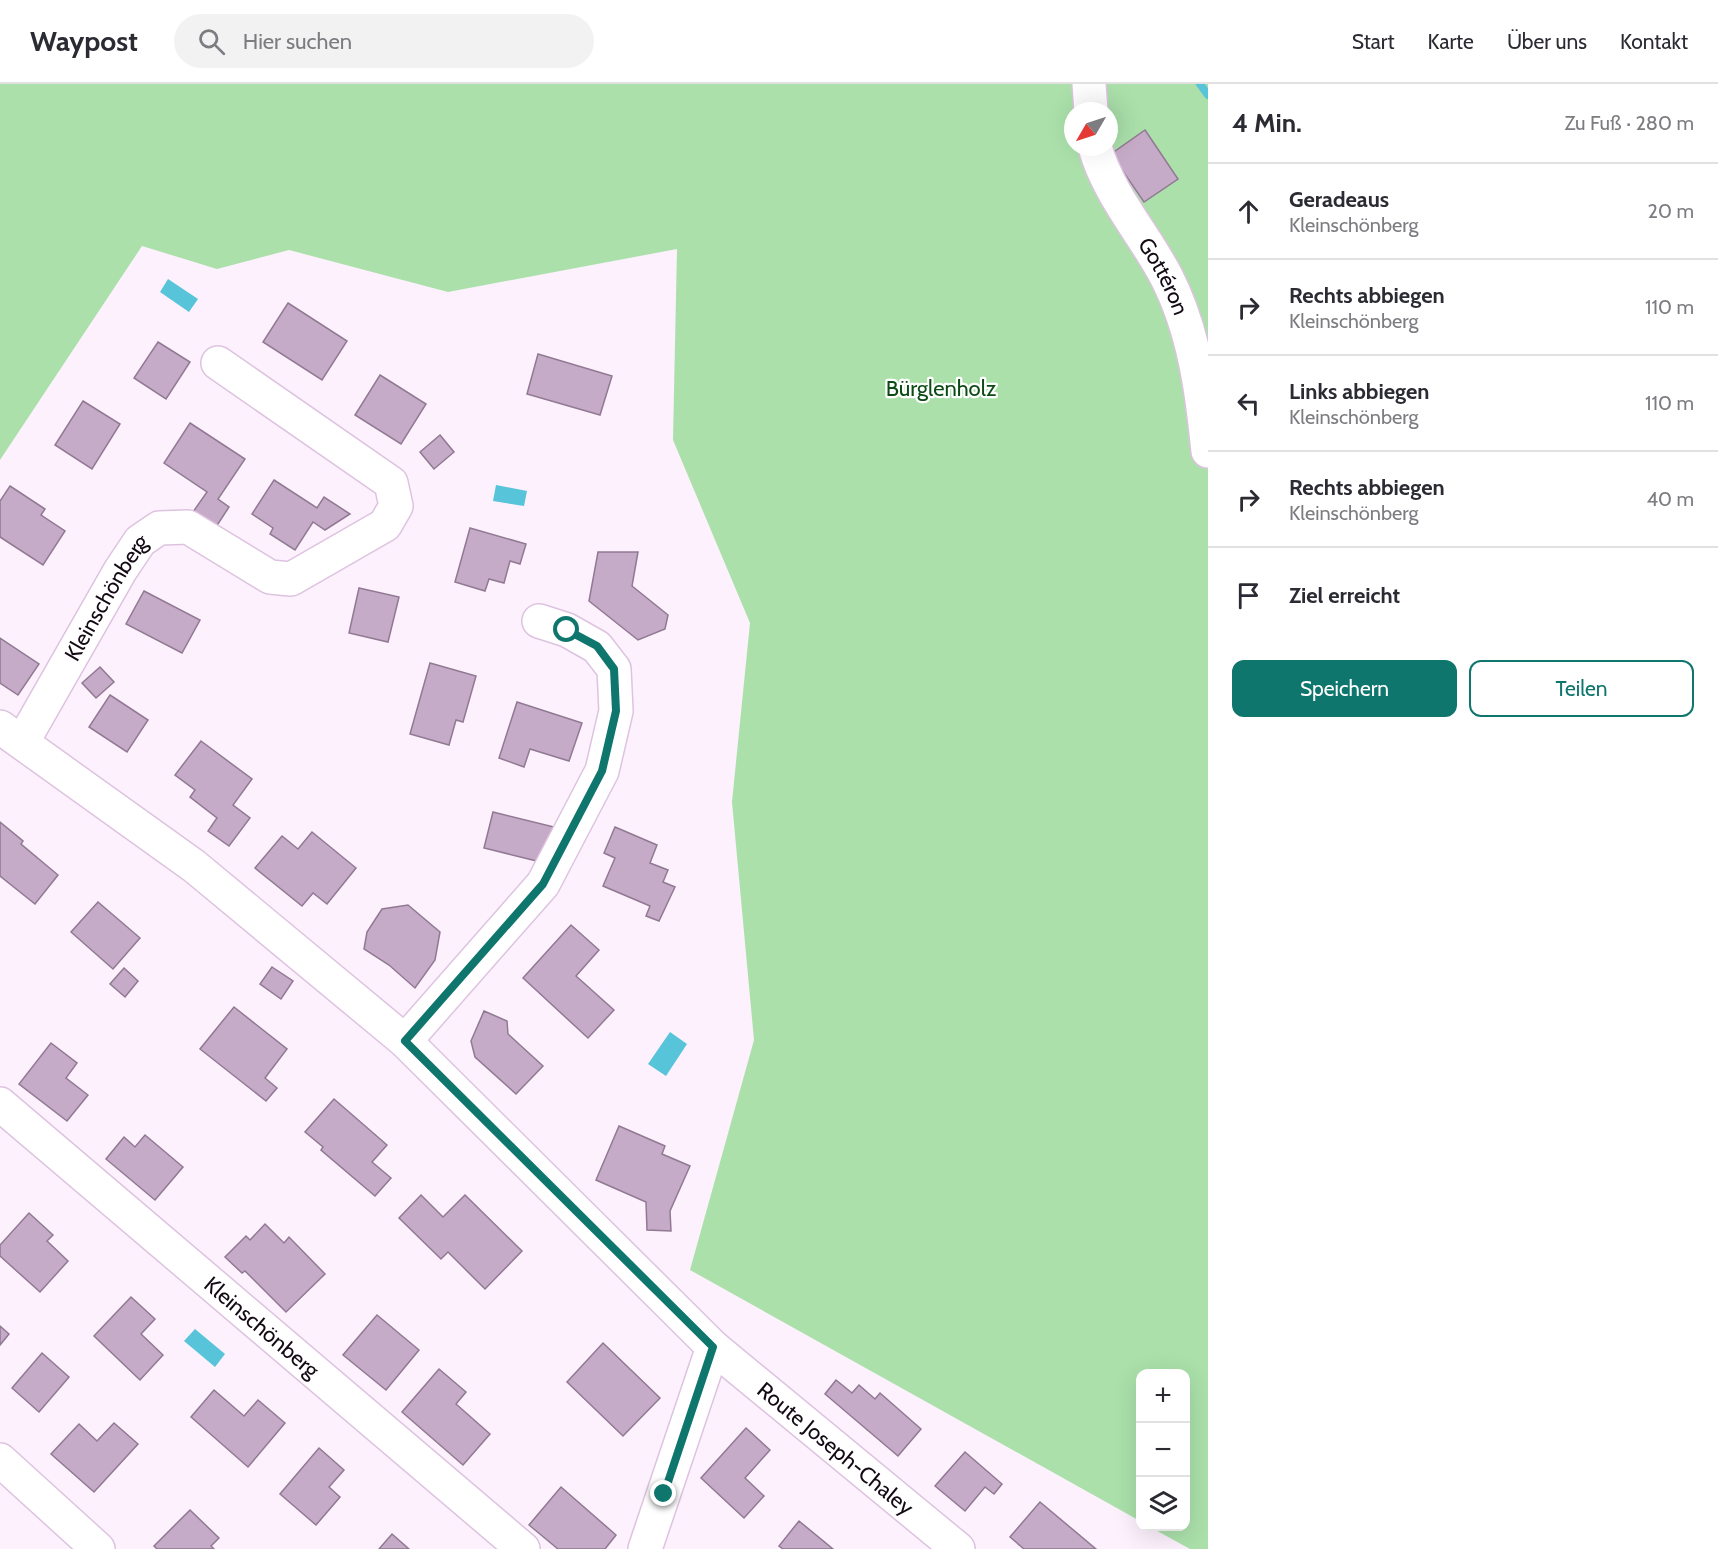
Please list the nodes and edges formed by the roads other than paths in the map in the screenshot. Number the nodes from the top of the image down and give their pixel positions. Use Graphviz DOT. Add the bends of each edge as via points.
graph roads {
  1 [pos="1089,84"];
  2 [pos="1090,102"];
  3 [pos="1098,156"];
  4 [pos="218,363"];
  5 [pos="1208,451"];
  6 [pos="539,621"];
  7 [pos="12,734"];
  8 [pos="405,1041"];
  9 [pos="0,1104"];
  10 [pos="713,1347"];
  11 [pos="0,1460"];
  12 [pos="98,1549"];
  13 [pos="523,1549"];
  14 [pos="645,1549"];
  15 [pos="958,1549"];
  1 -- 2 [label="street"];
  3 -- 5 [label="street, Gottéron" via="1183,315 1194,353"];
  4 -- 7 [label="street, Kleinschönberg" via="391,483 396,506 385,525 291,579 270,578 188,527 159,528 140,541"];
  6 -- 8 [label="street" via="597,646 614,669 616,711 602,771 543,884"];
  7 -- 8 [label="street, Kleinschönberg" via="194,866"];
  8 -- 10 [label="street, Kleinschönberg"];
  9 -- 13 [label="street, Kleinschönberg"];
  10 -- 14 [label="street"];
  10 -- 15 [label="street, Route Joseph-Chaley"];
  11 -- 12 [label="street"];
}
